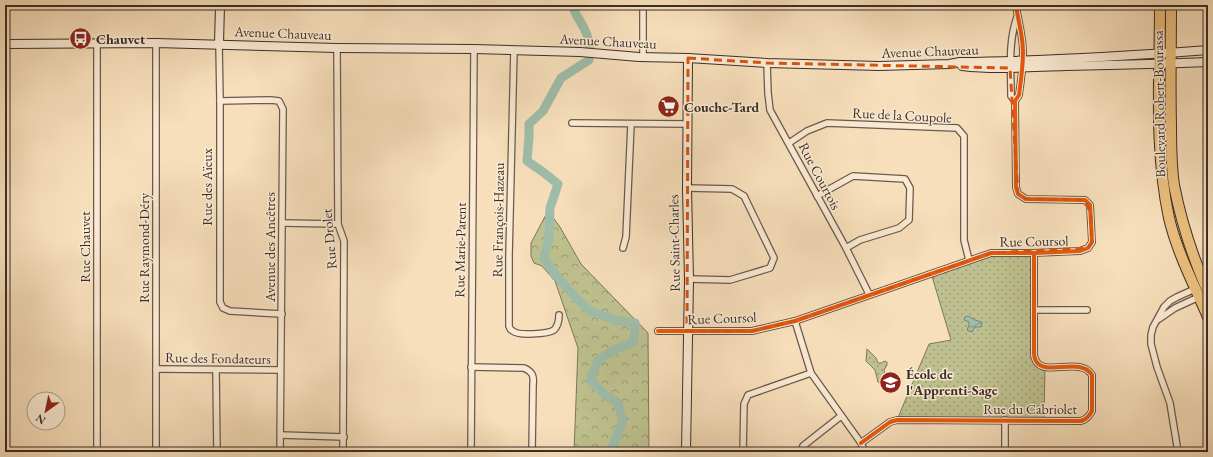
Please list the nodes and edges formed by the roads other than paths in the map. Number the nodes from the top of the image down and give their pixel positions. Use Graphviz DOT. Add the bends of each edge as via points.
graph roads {
  1 [pos="220,5"];
  2 [pos="643,5"];
  3 [pos="1016,5"];
  4 [pos="1160,5"];
  5 [pos="1171,5"];
  6 [pos="1018,16"];
  7 [pos="96,43"];
  8 [pos="156,43"];
  9 [pos="5,44"];
  10 [pos="220,44"];
  11 [pos="337,48"];
  12 [pos="474,49"];
  13 [pos="514,50"];
  14 [pos="1208,50"];
  15 [pos="1171,53"];
  16 [pos="1159,54"];
  17 [pos="643,57"];
  18 [pos="688,58"];
  19 [pos="1208,62"];
  20 [pos="767,63"];
  21 [pos="1010,64"];
  22 [pos="1022,64"];
  23 [pos="1159,64"];
  24 [pos="1170,64"];
  25 [pos="220,100"];
  26 [pos="1015,101"];
  27 [pos="572,123"];
  28 [pos="631,124"];
  29 [pos="687,124"];
  30 [pos="788,144"];
  31 [pos="687,188"];
  32 [pos="817,196"];
  33 [pos="283,224"];
  34 [pos="338,224"];
  35 [pos="623,248"];
  36 [pos="846,248"];
  37 [pos="1034,253"];
  38 [pos="969,260"];
  39 [pos="689,279"];
  40 [pos="1204,290"];
  41 [pos="869,294"];
  42 [pos="1034,310"];
  43 [pos="1087,310"];
  44 [pos="282,314"];
  45 [pos="559,315"];
  46 [pos="1208,317"];
  47 [pos="1158,320"];
  48 [pos="794,321"];
  49 [pos="658,331"];
  50 [pos="687,331"];
  51 [pos="471,367"];
  52 [pos="156,369"];
  53 [pos="216,370"];
  54 [pos="280,370"];
  55 [pos="811,372"];
  56 [pos="841,416"];
  57 [pos="1005,420"];
  58 [pos="281,435"];
  59 [pos="344,437"];
  60 [pos="861,443"];
  61 [pos="97,452"];
  62 [pos="156,452"];
  63 [pos="216,452"];
  64 [pos="280,452"];
  65 [pos="343,452"];
  66 [pos="471,452"];
  67 [pos="532,452"];
  68 [pos="686,452"];
  69 [pos="743,452"];
  70 [pos="801,452"];
  71 [pos="865,452"];
  72 [pos="1004,452"];
  73 [pos="1178,452"];
  1 -- 10 [label="main road, Rue des Aïeux"];
  2 -- 17 [label="street"];
  3 -- 6 [label="street, Rue Coursol"];
  4 -- 16 [label="highway, Boulevard Robert-Bourassa"];
  5 -- 15 [label="highway, Boulevard Robert-Bourassa"];
  6 -- 21 [label="street, Rue Coursol" via="1014,26"];
  6 -- 22 [label="street, Rue Coursol" via="1023,51"];
  7 -- 8 [label="main road, Avenue Chauveau"];
  7 -- 9 [label="main road, Avenue Chauveau"];
  7 -- 61 [label="street, Rue Chauvet"];
  8 -- 10 [label="main road, Avenue Chauveau"];
  8 -- 52 [label="street, Rue Raymond-Déry"];
  10 -- 11 [label="main road, Avenue Chauveau"];
  10 -- 25 [label="street, Rue des Aïeux"];
  11 -- 12 [label="main road, Avenue Chauveau"];
  11 -- 34 [label="street, Rue Drolet"];
  12 -- 13 [label="main road, Avenue Chauveau"];
  12 -- 51 [label="street, Rue Marie-Parent"];
  13 -- 17 [label="main road, Avenue Chauveau"];
  13 -- 45 [label="street, Rue François-Hazeau" via="509,326 518,333 545,333 556,328"];
  14 -- 15 [label="main road"];
  15 -- 16 [label="main road"];
  15 -- 24 [label="highway, Boulevard Robert-Bourassa"];
  16 -- 22 [label="main road"];
  16 -- 23 [label="highway, Boulevard Robert-Bourassa"];
  17 -- 18 [label="main road, Avenue Chauveau"];
  18 -- 20 [label="main road, Avenue Chauveau"];
  18 -- 29 [label="main road, Rue Saint-Charles"];
  19 -- 24 [label="main road"];
  20 -- 21 [label="main road, Avenue Chauveau" via="879,66 949,64 977,68"];
  20 -- 30 [label="street, Rue Courtois" via="770,110"];
  21 -- 22 [label="main road, Avenue Chauveau"];
  21 -- 26 [label="street, Rue Coursol" via="1011,96"];
  22 -- 23 [label="main road"];
  22 -- 26 [label="street, Rue Coursol" via="1019,95"];
  23 -- 24 [label="main road"];
  23 -- 40 [label="highway, Boulevard Robert-Bourassa" via="1159,144 1170,219 1184,261"];
  24 -- 40 [label="highway, Boulevard Robert-Bourassa" via="1174,184"];
  25 -- 33 [label="street, Avenue des Ancêtres" via="279,101 283,109"];
  25 -- 44 [label="street, Rue des Aïeux" via="220,302 223,308 230,311"];
  26 -- 37 [label="street, Rue Coursol" via="1018,194 1026,199 1085,200 1090,206 1092,242 1088,248"];
  27 -- 28 [label="street"];
  28 -- 29 [label="street"];
  28 -- 35 [label="street" via="626,237"];
  29 -- 31 [label="main road, Rue Saint-Charles"];
  30 -- 32 [label="street, Rue Courtois"];
  30 -- 38 [label="street, Rue de la Coupole" via="807,131 827,123 957,128 964,136 964,240"];
  31 -- 39 [label="main road, Rue Saint-Charles"];
  31 -- 39 [label="street" via="732,188 744,196 774,258 770,268 730,280"];
  32 -- 36 [label="street, Rue Courtois"];
  32 -- 36 [label="street" via="853,176 905,179 910,188 909,220 899,228 860,240"];
  33 -- 34 [label="street"];
  33 -- 44 [label="street, Avenue des Ancêtres"];
  34 -- 59 [label="street, Rue Drolet" via="344,241"];
  36 -- 41 [label="street, Rue Courtois"];
  37 -- 38 [label="street, Rue Coursol" via="991,253"];
  37 -- 42 [label="street, Rue du Cabriolet"];
  38 -- 41 [label="street, Rue Coursol"];
  39 -- 50 [label="main road, Rue Saint-Charles"];
  40 -- 46 [label="highway, Boulevard Robert-Bourassa"];
  40 -- 47 [label="street"];
  40 -- 47 [label="street" via="1170,301"];
  41 -- 48 [label="street, Rue Coursol"];
  42 -- 43 [label="street"];
  42 -- 57 [label="street, Rue du Cabriolet" via="1036,361 1045,366 1085,368 1090,371 1092,411 1090,416 1081,421"];
  44 -- 54 [label="street, Avenue des Ancêtres"];
  47 -- 73 [label="street" via="1153,327 1151,344 1170,403"];
  48 -- 50 [label="street, Rue Coursol" via="752,331"];
  48 -- 55 [label="street"];
  49 -- 50 [label="street, Rue Coursol"];
  50 -- 68 [label="main road, Rue Saint-Charles"];
  51 -- 66 [label="street, Rue Marie-Parent"];
  51 -- 67 [label="street" via="524,368 532,373"];
  52 -- 53 [label="street, Rue des Fondateurs"];
  52 -- 62 [label="street, Rue Raymond-Déry"];
  53 -- 54 [label="street, Rue des Fondateurs"];
  53 -- 63 [label="street"];
  54 -- 58 [label="street, Avenue des Ancêtres"];
  55 -- 56 [label="street"];
  55 -- 69 [label="street" via="748,395 744,404"];
  56 -- 60 [label="street"];
  56 -- 70 [label="street" via="803,446"];
  57 -- 60 [label="street, Rue du Cabriolet" via="897,420 890,422"];
  57 -- 72 [label="street"];
  58 -- 59 [label="street"];
  58 -- 64 [label="street, Avenue des Ancêtres"];
  59 -- 65 [label="street, Rue Drolet"];
  60 -- 71 [label="street"];
}
